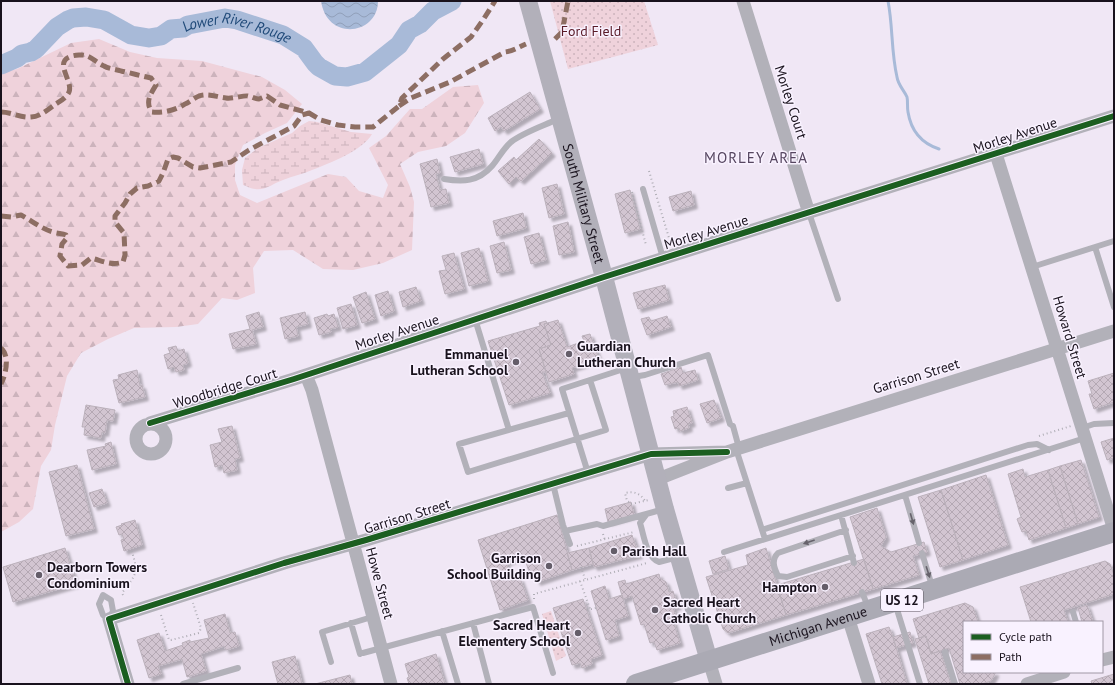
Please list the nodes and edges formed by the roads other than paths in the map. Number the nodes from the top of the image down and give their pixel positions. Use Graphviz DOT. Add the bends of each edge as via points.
graph roads {
  1 [pos="743,1"];
  2 [pos="529,3"];
  3 [pos="1114,116"];
  4 [pos="560,119"];
  5 [pos="996,154"];
  6 [pos="444,179"];
  7 [pos="643,189"];
  8 [pos="809,213"];
  9 [pos="1114,241"];
  10 [pos="1095,247"];
  11 [pos="663,258"];
  12 [pos="1032,268"];
  13 [pos="604,277"];
  14 [pos="838,299"];
  15 [pos="1114,308"];
  16 [pos="475,319"];
  17 [pos="1114,331"];
  18 [pos="1057,348"];
  19 [pos="630,373"];
  20 [pos="306,375"];
  21 [pos="590,380"];
  22 [pos="569,413"];
  23 [pos="150,423"];
  24 [pos="1114,423"];
  25 [pos="509,430"];
  26 [pos="1084,433"];
  27 [pos="577,439"];
  28 [pos="734,450"];
  29 [pos="1049,450"];
  30 [pos="651,454"];
  31 [pos="588,473"];
  32 [pos="658,479"];
  33 [pos="747,483"];
  34 [pos="553,484"];
  35 [pos="728,488"];
  36 [pos="905,495"];
  37 [pos="666,509"];
  38 [pos="646,515"];
  39 [pos="841,515"];
  40 [pos="762,530"];
  41 [pos="846,530"];
  42 [pos="565,531"];
  43 [pos="1114,531"];
  44 [pos="765,539"];
  45 [pos="919,543"];
  46 [pos="353,544"];
  47 [pos="573,546"];
  48 [pos="724,552"];
  49 [pos="922,553"];
  50 [pos="680,557"];
  51 [pos="934,590"];
  52 [pos="862,592"];
  53 [pos="895,602"];
  54 [pos="869,610"];
  55 [pos="1073,612"];
  56 [pos="372,617"];
  57 [pos="848,617"];
  58 [pos="1076,621"];
  59 [pos="351,623"];
  60 [pos="473,623"];
  61 [pos="442,631"];
  62 [pos="381,647"];
  63 [pos="945,652"];
  64 [pos="1114,657"];
  65 [pos="1103,660"];
  66 [pos="710,661"];
  67 [pos="331,662"];
  68 [pos="238,668"];
  69 [pos="1061,673"];
  70 [pos="553,674"];
  71 [pos="128,684"];
  72 [pos="183,684"];
  73 [pos="391,684"];
  74 [pos="458,684"];
  75 [pos="490,684"];
  76 [pos="636,684"];
  77 [pos="716,684"];
  78 [pos="868,684"];
  79 [pos="920,684"];
  80 [pos="955,684"];
  81 [pos="1027,684"];
  1 -- 8 [label="street, Morley Court"];
  2 -- 4 [label="street, South Military Street"];
  3 -- 5 [label="street, Morley Avenue"];
  4 -- 6 [label="lane" via="512,142 483,175 458,182"];
  4 -- 13 [label="street, South Military Street"];
  5 -- 8 [label="street, Morley Avenue"];
  5 -- 12 [label="street, Howard Street"];
  7 -- 11 [label="lane"];
  8 -- 11 [label="street, Morley Avenue"];
  8 -- 14 [label="lane"];
  9 -- 10 [label="lane"];
  10 -- 12 [label="lane"];
  10 -- 15 [label="lane"];
  11 -- 13 [label="street, Morley Avenue"];
  12 -- 18 [label="street, Howard Street"];
  13 -- 16 [label="street, Morley Avenue"];
  13 -- 19 [label="street, South Military Street"];
  16 -- 20 [label="street, Morley Avenue"];
  16 -- 25 [label="lane"];
  17 -- 18 [label="street, Garrison Street"];
  18 -- 26 [label="street, Howard Street"];
  18 -- 28 [label="street, Garrison Street"];
  19 -- 21 [label="lane"];
  19 -- 28 [label="lane" via="646,376 708,355 730,424 733,426"];
  19 -- 30 [label="street, South Military Street"];
  20 -- 23 [label="street, Woodbridge Court"];
  20 -- 46 [label="street, Howe Street"];
  21 -- 22 [label="lane" via="562,390"];
  21 -- 27 [label="lane" via="606,430"];
  22 -- 25 [label="lane"];
  22 -- 27 [label="lane"];
  24 -- 26 [label="lane" via="1094,424"];
  25 -- 27 [label="lane" via="459,444 468,472"];
  26 -- 29 [label="lane"];
  26 -- 43 [label="street, Howard Street"];
  27 -- 31 [label="lane"];
  28 -- 30 [label="street, Garrison Street"];
  28 -- 32 [label="street, Garrison Street"];
  28 -- 33 [label="lane"];
  29 -- 36 [label="lane"];
  29 -- 40 [label="lane" via="1037,444 1028,445"];
  30 -- 31 [label="street, Garrison Street"];
  30 -- 32 [label="street, South Military Street"];
  31 -- 34 [label="street, Garrison Street"];
  32 -- 37 [label="street, South Military Street"];
  33 -- 35 [label="lane"];
  33 -- 40 [label="lane"];
  34 -- 42 [label="lane"];
  34 -- 46 [label="street, Garrison Street"];
  36 -- 39 [label="lane"];
  36 -- 45 [label="lane, one-way"];
  37 -- 38 [label="lane"];
  37 -- 50 [label="street, South Military Street"];
  38 -- 42 [label="lane" via="603,526 597,524"];
  38 -- 50 [label="lane" via="640,523 651,557 662,562"];
  39 -- 41 [label="lane"];
  39 -- 44 [label="lane"];
  40 -- 44 [label="lane"];
  41 -- 41 [label="lane, one-way" via="778,553 774,560 778,576 787,577 853,559"];
  42 -- 47 [label="lane"];
  43 -- 51 [label="main road, Michigan Avenue / US 12"];
  44 -- 48 [label="lane"];
  46 -- 56 [label="street, Howe Street"];
  46 -- 71 [label="street, Garrison Street" via="284,563 110,625"];
  49 -- 51 [label="lane, one-way"];
  50 -- 66 [label="street, South Military Street"];
  51 -- 53 [label="main road, Michigan Avenue / US 12"];
  52 -- 54 [label="lane"];
  53 -- 54 [label="main road, Michigan Avenue / US 12"];
  53 -- 79 [label="lane"];
  54 -- 57 [label="main road, Michigan Avenue / US 12"];
  55 -- 58 [label="lane"];
  56 -- 59 [label="lane"];
  56 -- 62 [label="street, Howe Street"];
  57 -- 66 [label="main road, Michigan Avenue / US 12"];
  57 -- 78 [label="street"];
  59 -- 62 [label="lane" via="362,653"];
  59 -- 67 [label="lane" via="322,632"];
  60 -- 61 [label="lane"];
  60 -- 70 [label="lane" via="533,607"];
  60 -- 75 [label="lane"];
  61 -- 62 [label="lane"];
  61 -- 74 [label="lane"];
  62 -- 73 [label="street, Howe Street"];
  63 -- 80 [label="lane"];
  64 -- 65 [label="street"];
  66 -- 76 [label="main road, Michigan Avenue / US 12"];
  66 -- 77 [label="street, South Military Street"];
  68 -- 72 [label="lane"];
  69 -- 81 [label="street"];
}
